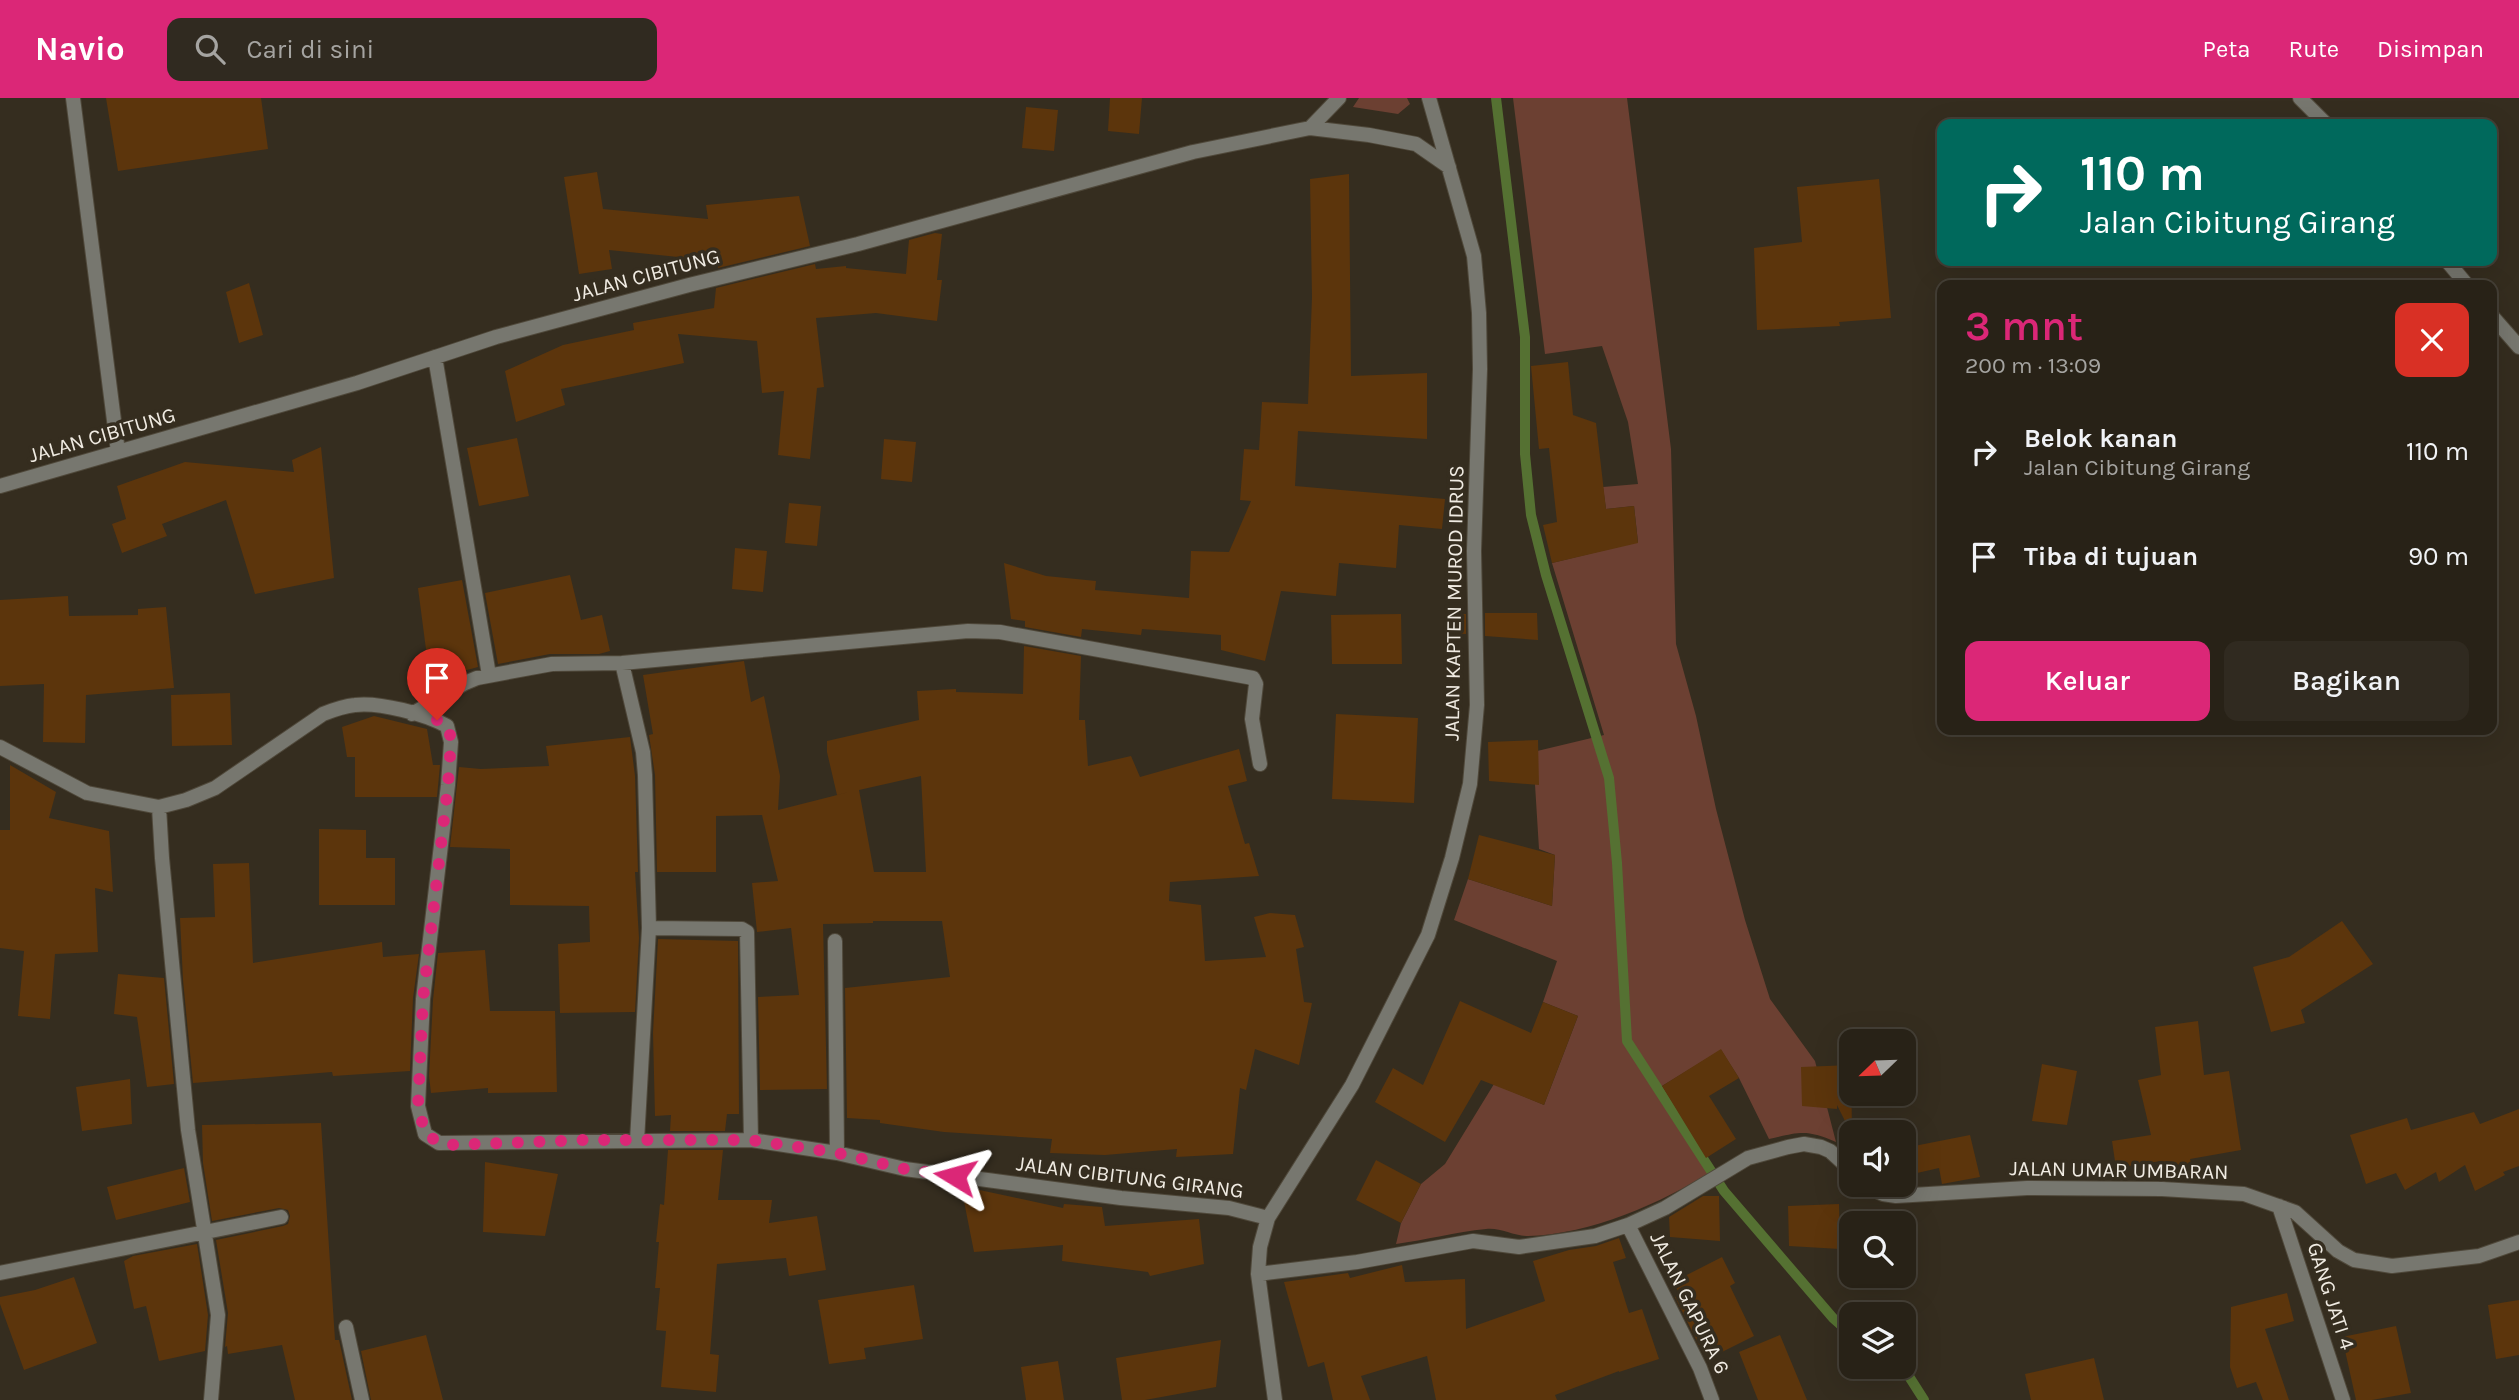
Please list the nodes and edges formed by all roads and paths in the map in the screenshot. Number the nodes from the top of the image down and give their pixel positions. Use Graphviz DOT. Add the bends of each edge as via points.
graph roads {
  1 [pos="73,98"];
  2 [pos="1339,98"];
  3 [pos="1429,98"];
  4 [pos="2300,98"];
  5 [pos="2321,119"];
  6 [pos="1310,128"];
  7 [pos="1448,167"];
  8 [pos="2451,266"];
  9 [pos="2463,280"];
  10 [pos="2497,322"];
  11 [pos="2519,347"];
  12 [pos="435,357"];
  13 [pos="118,452"];
  14 [pos="0,486"];
  15 [pos="622,663"];
  16 [pos="489,675"];
  17 [pos="412,713"];
  18 [pos="0,747"];
  19 [pos="1260,764"];
  20 [pos="159,807"];
  21 [pos="649,928"];
  22 [pos="835,941"];
  23 [pos="751,1140"];
  24 [pos="637,1142"];
  25 [pos="837,1153"];
  26 [pos="1839,1159"];
  27 [pos="1916,1195"];
  28 [pos="2280,1206"];
  29 [pos="281,1217"];
  30 [pos="1268,1218"];
  31 [pos="1628,1225"];
  32 [pos="205,1231"];
  33 [pos="2519,1242"];
  34 [pos="0,1273"];
  35 [pos="1258,1274"];
  36 [pos="346,1327"];
  37 [pos="211,1400"];
  38 [pos="362,1400"];
  39 [pos="1275,1400"];
  40 [pos="1712,1400"];
  41 [pos="2343,1400"];
  1 -- 13 [label="street"];
  2 -- 6 [label="street"];
  3 -- 7 [label="street, JALAN KAPTEN MUROD IDRUS"];
  4 -- 5 [label="street"];
  6 -- 7 [label="street, JALAN CIBITUNG" via="1416,144"];
  6 -- 12 [label="street, JALAN CIBITUNG" via="1090,178"];
  7 -- 30 [label="street, JALAN KAPTEN MUROD IDRUS" via="1474,256 1479,313 1474,551 1477,705 1470,784 1428,935 1352,1085"];
  8 -- 9 [label="street"];
  10 -- 11 [label="street"];
  12 -- 13 [label="street, JALAN CIBITUNG"];
  12 -- 16 [label="street"];
  13 -- 14 [label="street, JALAN CIBITUNG"];
  15 -- 16 [label="street" via="552,664"];
  15 -- 19 [label="street" via="968,631 1024,635 1253,678 1252,719"];
  15 -- 21 [label="street" via="644,763"];
  16 -- 17 [label="street" via="465,682"];
  17 -- 20 [label="street, JALAN CIBITUNG GIRANG" via="357,704 323,714 215,788"];
  17 -- 24 [label="street, JALAN CIBITUNG GIRANG" via="447,726 451,742 423,999 418,1106 425,1133 449,1145"];
  18 -- 20 [label="street, JALAN CIBITUNG GIRANG" via="87,793"];
  20 -- 32 [label="street" via="188,1130"];
  21 -- 23 [label="street" via="747,932"];
  21 -- 24 [label="street"];
  22 -- 25 [label="street"];
  23 -- 24 [label="street, JALAN CIBITUNG GIRANG"];
  23 -- 25 [label="street, JALAN CIBITUNG GIRANG"];
  25 -- 30 [label="street, JALAN CIBITUNG GIRANG" via="905,1169 1229,1208"];
  26 -- 31 [label="street" via="1821,1147 1804,1144 1768,1150"];
  27 -- 28 [label="street, JALAN UMAR UMBARAN" via="2027,1188 2206,1191 2244,1194"];
  28 -- 33 [label="street, JALAN UMAR UMBARAN" via="2299,1214 2338,1251 2354,1260 2384,1265 2469,1258"];
  28 -- 41 [label="street, GANG JATI 4"];
  29 -- 32 [label="street"];
  30 -- 35 [label="street, JALAN KAPTEN MUROD IDRUS"];
  31 -- 35 [label="street" via="1595,1236 1527,1247 1473,1241"];
  31 -- 40 [label="street, JALAN GAPURA 6"];
  32 -- 34 [label="street"];
  32 -- 37 [label="street" via="218,1315"];
  35 -- 39 [label="street, JALAN KAPTEN MUROD IDRUS"];
  36 -- 38 [label="street"];
}
